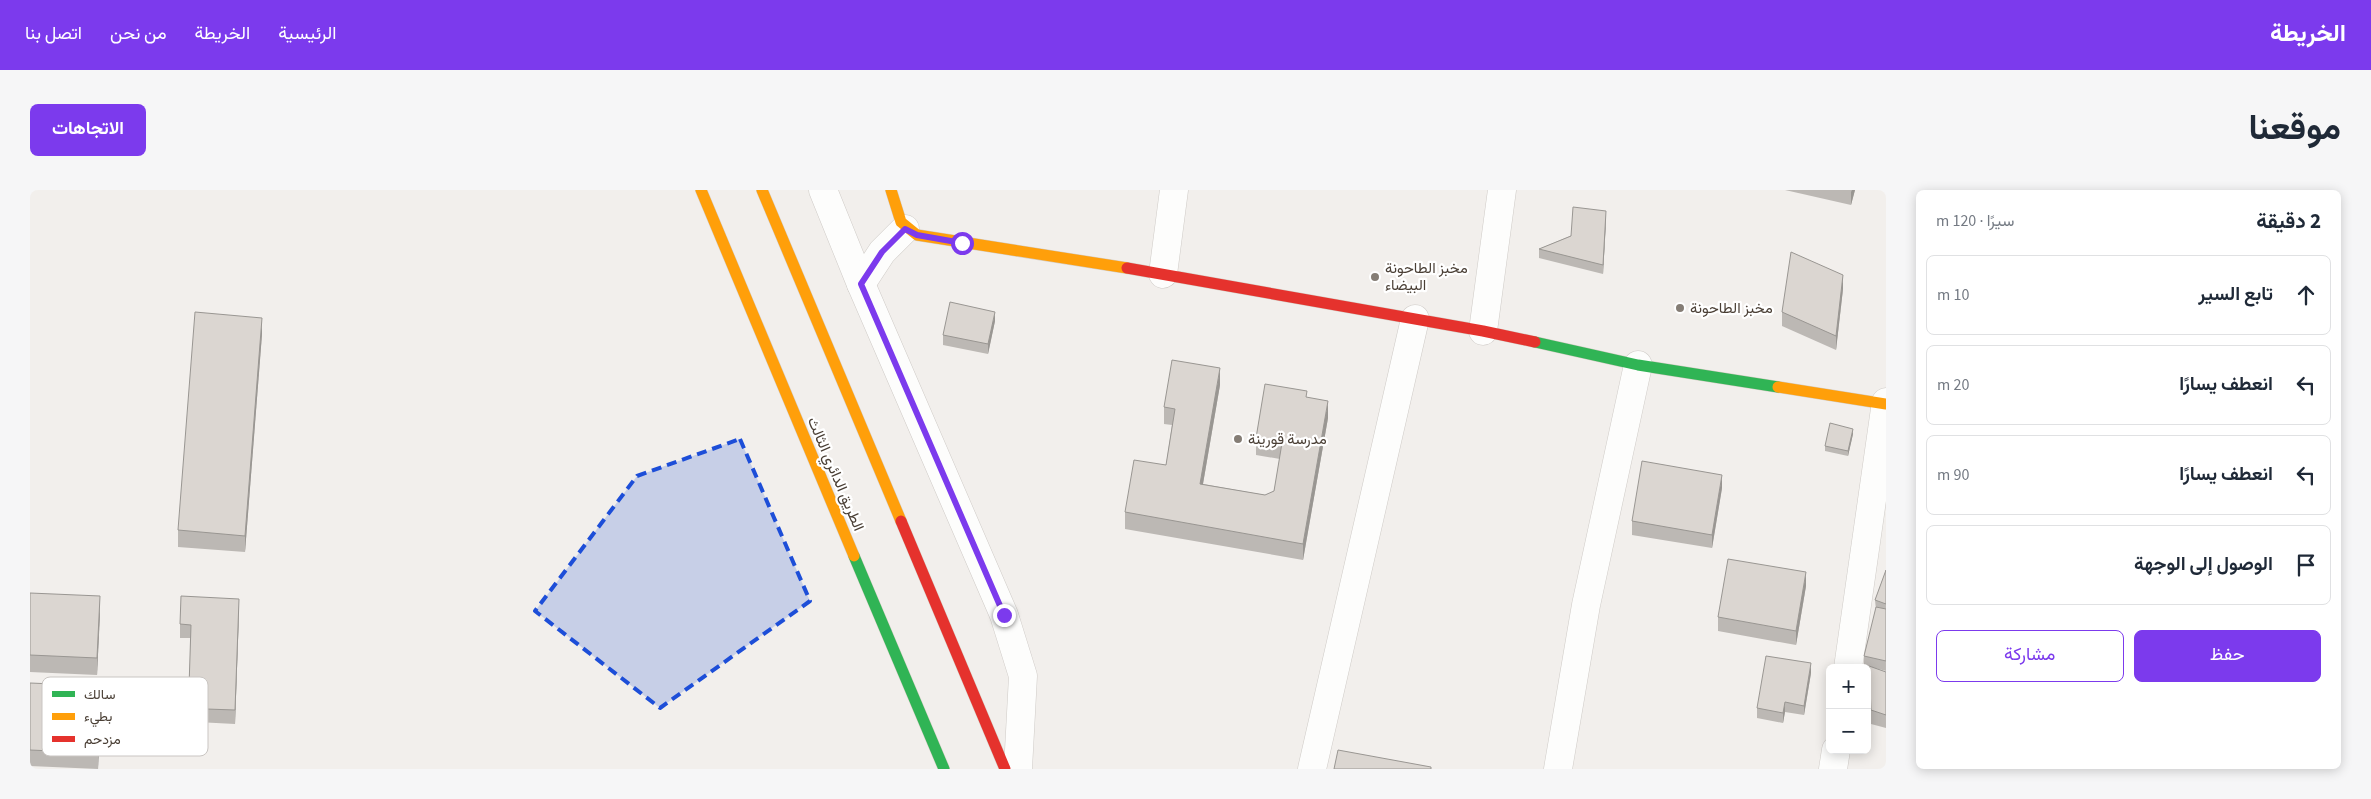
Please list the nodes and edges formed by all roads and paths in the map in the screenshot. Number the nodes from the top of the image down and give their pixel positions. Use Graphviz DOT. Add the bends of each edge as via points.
graph roads {
  1 [pos="700,190"];
  2 [pos="762,190"];
  3 [pos="824,190"];
  4 [pos="891,190"];
  5 [pos="1174,190"];
  6 [pos="1502,190"];
  7 [pos="905,229"];
  8 [pos="1164,274"];
  9 [pos="861,284"];
  10 [pos="1414,319"];
  11 [pos="1483,331"];
  12 [pos="1638,365"];
  13 [pos="1886,404"];
  14 [pos="1849,664"];
  15 [pos="1835,754"];
  16 [pos="944,769"];
  17 [pos="1006,769"];
  18 [pos="1018,769"];
  19 [pos="1312,769"];
  20 [pos="1558,769"];
  21 [pos="1833,769"];
  1 -- 16 [label="main road, الطريق الدائري الثالث"];
  2 -- 17 [label="main road"];
  3 -- 9 [label="street"];
  4 -- 7 [label="main road" via="898,218"];
  5 -- 8 [label="street"];
  6 -- 11 [label="street"];
  7 -- 8 [label="main road" via="917,235"];
  7 -- 9 [label="street" via="882,252"];
  8 -- 10 [label="main road"];
  9 -- 18 [label="street" via="1004,615 1023,676"];
  10 -- 11 [label="main road"];
  10 -- 19 [label="street"];
  11 -- 12 [label="main road"];
  12 -- 13 [label="main road"];
  12 -- 20 [label="street" via="1586,604"];
  13 -- 14 [label="street"];
  15 -- 21 [label="street"];
}
